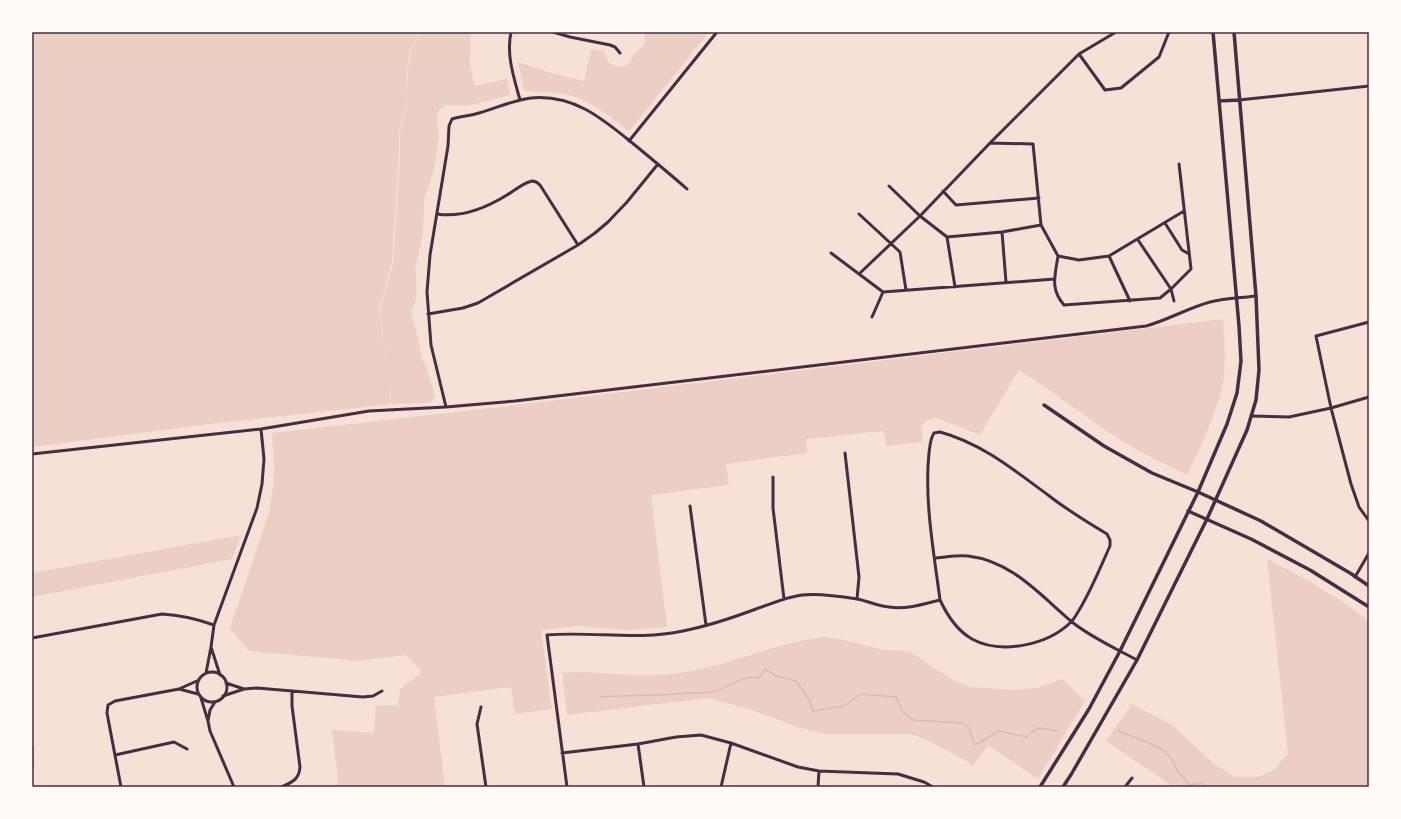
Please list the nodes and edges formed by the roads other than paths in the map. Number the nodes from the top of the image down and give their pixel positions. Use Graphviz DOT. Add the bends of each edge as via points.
graph roads {
  1 [pos="511,32"];
  2 [pos="553,32"];
  3 [pos="717,32"];
  4 [pos="1116,32"];
  5 [pos="1169,32"];
  6 [pos="1213,32"];
  7 [pos="1234,32"];
  8 [pos="620,53"];
  9 [pos="1079,54"];
  10 [pos="1369,86"];
  11 [pos="520,100"];
  12 [pos="1240,100"];
  13 [pos="1220,101"];
  14 [pos="629,141"];
  15 [pos="990,143"];
  16 [pos="658,164"];
  17 [pos="1179,164"];
  18 [pos="888,186"];
  19 [pos="687,189"];
  20 [pos="943,191"];
  21 [pos="1039,198"];
  22 [pos="1184,211"];
  23 [pos="437,214"];
  24 [pos="859,214"];
  25 [pos="920,216"];
  26 [pos="1165,223"];
  27 [pos="1041,225"];
  28 [pos="1002,232"];
  29 [pos="947,237"];
  30 [pos="1138,240"];
  31 [pos="891,243"];
  32 [pos="578,245"];
  33 [pos="831,253"];
  34 [pos="1189,254"];
  35 [pos="1058,256"];
  36 [pos="1109,256"];
  37 [pos="859,274"];
  38 [pos="1054,279"];
  39 [pos="1006,282"];
  40 [pos="954,287"];
  41 [pos="1171,289"];
  42 [pos="906,290"];
  43 [pos="883,292"];
  44 [pos="1256,296"];
  45 [pos="1237,298"];
  46 [pos="1174,300"];
  47 [pos="1130,301"];
  48 [pos="428,314"];
  49 [pos="872,317"];
  50 [pos="1369,322"];
  51 [pos="1369,397"];
  52 [pos="1044,405"];
  53 [pos="446,407"];
  54 [pos="1331,408"];
  55 [pos="1251,416"];
  56 [pos="261,429"];
  57 [pos="845,453"];
  58 [pos="32,454"];
  59 [pos="773,477"];
  60 [pos="1198,492"];
  61 [pos="1216,500"];
  62 [pos="690,506"];
  63 [pos="1188,511"];
  64 [pos="1207,519"];
  65 [pos="1369,520"];
  66 [pos="1369,553"];
  67 [pos="935,558"];
  68 [pos="1355,577"];
  69 [pos="1369,586"];
  70 [pos="784,599"];
  71 [pos="857,599"];
  72 [pos="940,600"];
  73 [pos="1369,607"];
  74 [pos="1072,622"];
  75 [pos="214,625"];
  76 [pos="706,625"];
  77 [pos="32,638"];
  78 [pos="211,647"];
  79 [pos="1120,651"];
  80 [pos="1137,660"];
  81 [pos="206,673"];
  82 [pos="220,675"];
  83 [pos="199,680"];
  84 [pos="226,682"];
  85 [pos="179,689"];
  86 [pos="244,689"];
  87 [pos="292,691"];
  88 [pos="382,691"];
  89 [pos="198,694"];
  90 [pos="223,696"];
  91 [pos="201,698"];
  92 [pos="215,702"];
  93 [pos="481,707"];
  94 [pos="208,721"];
  95 [pos="731,743"];
  96 [pos="638,744"];
  97 [pos="32,747"];
  98 [pos="187,749"];
  99 [pos="562,753"];
  100 [pos="115,755"];
  101 [pos="32,767"];
  102 [pos="819,771"];
  103 [pos="1132,778"];
  104 [pos="121,787"];
  105 [pos="234,787"];
  106 [pos="281,787"];
  107 [pos="486,787"];
  108 [pos="567,787"];
  109 [pos="644,787"];
  110 [pos="721,787"];
  111 [pos="818,787"];
  112 [pos="933,787"];
  113 [pos="1040,787"];
  114 [pos="1063,787"];
  115 [pos="1125,787"];
  1 -- 11 [label="street" via="510,52"];
  2 -- 8 [label="street" via="610,45"];
  3 -- 14 [label="street"];
  4 -- 9 [label="street"];
  5 -- 9 [label="street" via="1159,57 1121,88 1105,90"];
  6 -- 13 [label="street"];
  7 -- 12 [label="street"];
  9 -- 15 [label="street"];
  10 -- 12 [label="street"];
  11 -- 14 [label="street" via="550,98 570,102 604,120"];
  11 -- 23 [label="street" via="452,119"];
  12 -- 13 [label="street"];
  12 -- 44 [label="street"];
  13 -- 45 [label="street"];
  14 -- 16 [label="street"];
  15 -- 20 [label="street"];
  15 -- 21 [label="street" via="1032,144"];
  16 -- 19 [label="street"];
  16 -- 32 [label="street" via="628,202 608,222"];
  17 -- 22 [label="street"];
  18 -- 25 [label="street"];
  20 -- 21 [label="street" via="956,205"];
  20 -- 25 [label="street"];
  21 -- 27 [label="street"];
  22 -- 26 [label="street"];
  22 -- 34 [label="street"];
  23 -- 32 [label="street" via="450,215 475,211 528,182 534,182 540,185"];
  23 -- 48 [label="street" via="427,277"];
  24 -- 31 [label="street"];
  25 -- 29 [label="street"];
  25 -- 31 [label="street"];
  26 -- 30 [label="street"];
  26 -- 34 [label="street" via="1182,250"];
  27 -- 28 [label="street"];
  27 -- 35 [label="street"];
  28 -- 29 [label="street"];
  28 -- 39 [label="street"];
  29 -- 40 [label="street"];
  30 -- 36 [label="street"];
  30 -- 41 [label="street"];
  31 -- 37 [label="street"];
  31 -- 42 [label="street" via="900,252"];
  32 -- 48 [label="street" via="478,302 463,308"];
  33 -- 37 [label="street"];
  34 -- 41 [label="street" via="1191,268"];
  35 -- 36 [label="street" via="1079,260"];
  35 -- 38 [label="street"];
  36 -- 47 [label="street"];
  37 -- 43 [label="street"];
  38 -- 39 [label="street"];
  38 -- 47 [label="street" via="1057,297 1064,305"];
  39 -- 40 [label="street"];
  40 -- 42 [label="street"];
  41 -- 46 [label="street"];
  41 -- 47 [label="street" via="1160,298"];
  42 -- 43 [label="street"];
  43 -- 49 [label="street"];
  44 -- 45 [label="street"];
  44 -- 55 [label="street" via="1259,370 1256,400"];
  45 -- 53 [label="street" via="1210,302 1146,326"];
  45 -- 60 [label="street" via="1241,361 1236,393 1227,424"];
  48 -- 53 [label="street" via="431,345"];
  50 -- 54 [label="street" via="1316,336"];
  51 -- 54 [label="street"];
  52 -- 60 [label="street" via="1104,446 1152,473"];
  53 -- 56 [label="street" via="368,411"];
  54 -- 55 [label="street" via="1289,417"];
  54 -- 65 [label="street" via="1351,484 1360,507"];
  55 -- 61 [label="street"];
  56 -- 58 [label="street"];
  56 -- 75 [label="street" via="264,459 257,508"];
  57 -- 71 [label="street" via="859,577"];
  59 -- 70 [label="street" via="773,508"];
  60 -- 61 [label="street"];
  60 -- 63 [label="street"];
  61 -- 64 [label="street"];
  61 -- 68 [label="street" via="1260,521"];
  62 -- 76 [label="street"];
  63 -- 64 [label="street"];
  63 -- 79 [label="street"];
  64 -- 73 [label="street" via="1310,570"];
  64 -- 80 [label="street"];
  66 -- 68 [label="street"];
  67 -- 72 [label="street"];
  67 -- 74 [label="street" via="967,556 998,564 1039,591"];
  67 -- 74 [label="street" via="927,468 930,440 934,433 940,432 982,449 1072,513 1107,534 1110,546 1084,603"];
  68 -- 69 [label="street"];
  70 -- 71 [label="street" via="824,594"];
  70 -- 76 [label="street"];
  71 -- 72 [label="street" via="890,608"];
  72 -- 74 [label="street" via="957,627 972,639 990,645 1032,644 1051,636"];
  74 -- 79 [label="street" via="1091,636"];
  75 -- 77 [label="street" via="176,614 162,614"];
  75 -- 78 [label="street"];
  76 -- 99 [label="street" via="683,632 653,636 547,635"];
  78 -- 81 [label="street"];
  78 -- 82 [label="street"];
  79 -- 80 [label="street"];
  79 -- 113 [label="street" via="1089,709"];
  80 -- 114 [label="street"];
  81 -- 82 [label="street" via="216,672"];
  81 -- 83 [label="street"];
  82 -- 84 [label="street"];
  83 -- 85 [label="street"];
  83 -- 89 [label="street"];
  84 -- 86 [label="street"];
  84 -- 90 [label="street" via="227,687"];
  85 -- 89 [label="street"];
  85 -- 100 [label="street" via="115,701 108,705 107,713"];
  86 -- 87 [label="street"];
  86 -- 90 [label="street"];
  87 -- 88 [label="street" via="363,697 374,696"];
  87 -- 106 [label="street" via="300,767 294,781"];
  89 -- 91 [label="street"];
  90 -- 92 [label="street"];
  91 -- 92 [label="street"];
  91 -- 94 [label="street"];
  92 -- 94 [label="street"];
  93 -- 107 [label="street" via="477,724"];
  94 -- 105 [label="street"];
  95 -- 96 [label="street" via="701,735"];
  95 -- 102 [label="street" via="798,767"];
  95 -- 110 [label="street"];
  96 -- 99 [label="street"];
  96 -- 109 [label="street"];
  97 -- 101 [label="street"];
  98 -- 100 [label="street" via="174,742"];
  99 -- 108 [label="street"];
  100 -- 104 [label="street"];
  102 -- 111 [label="street"];
  102 -- 112 [label="street" via="898,774"];
  103 -- 115 [label="street"];
}
